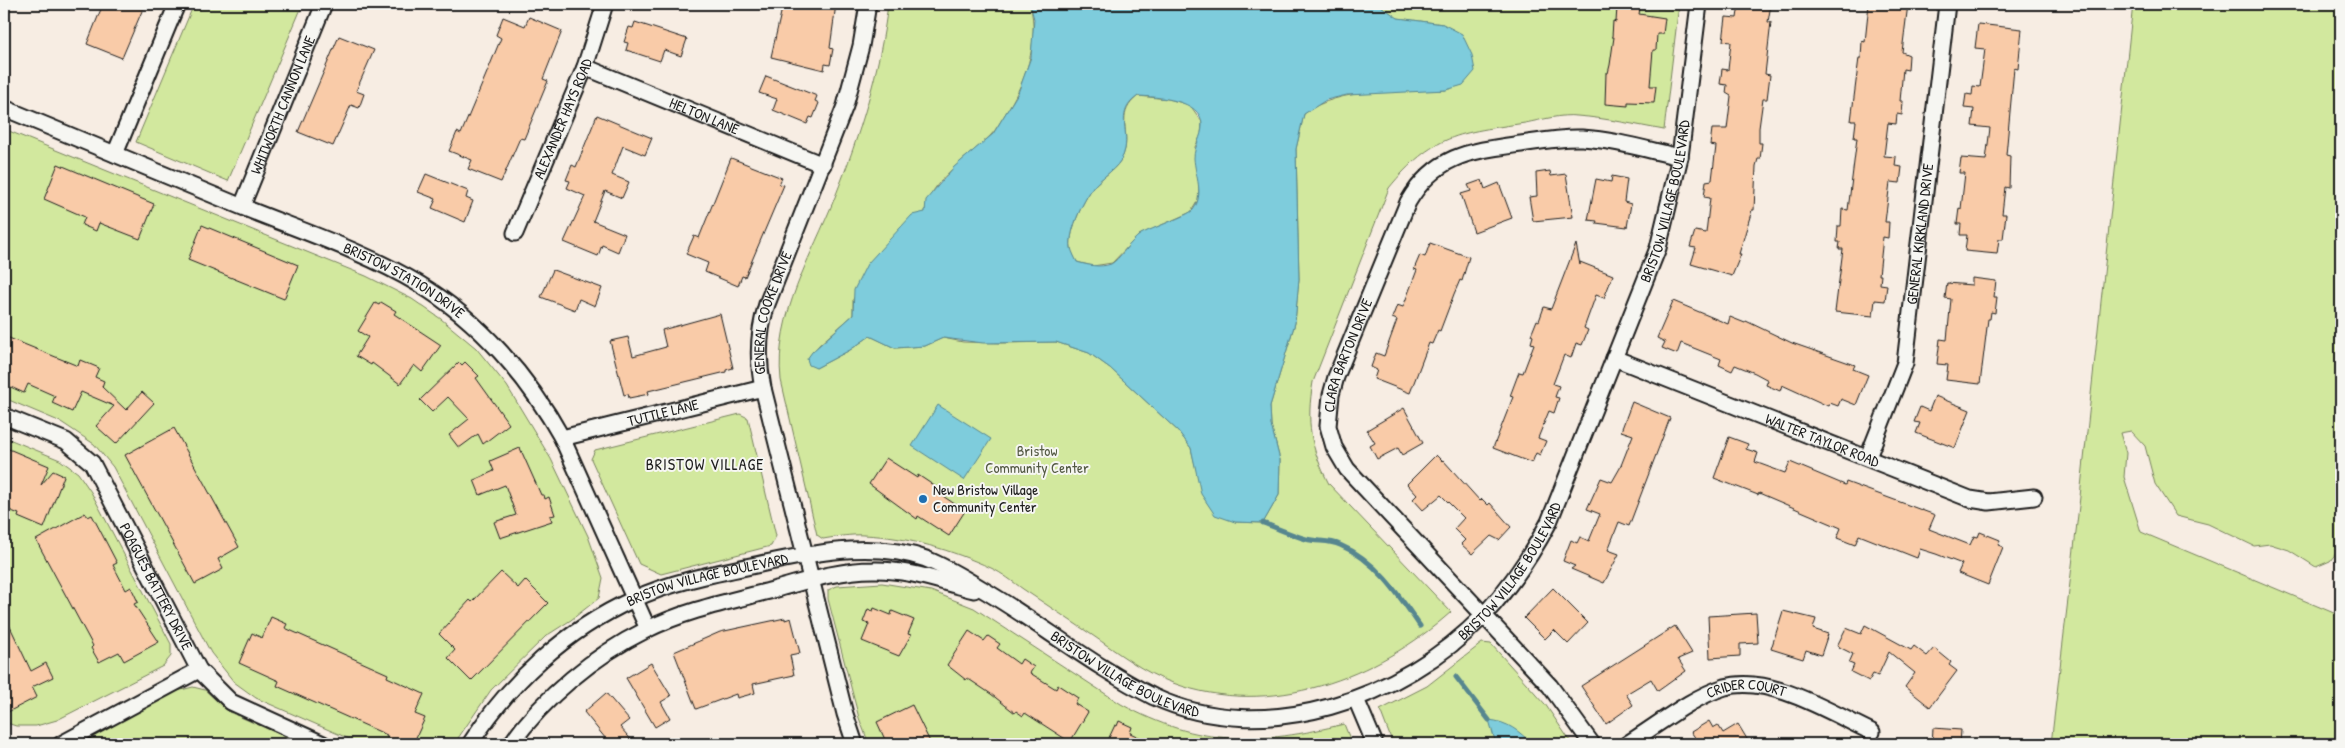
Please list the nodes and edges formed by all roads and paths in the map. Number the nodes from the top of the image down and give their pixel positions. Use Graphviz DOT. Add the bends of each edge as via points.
graph roads {
  1 [pos="177,4"];
  2 [pos="324,4"];
  3 [pos="605,4"];
  4 [pos="868,4"];
  5 [pos="1699,4"];
  6 [pos="1947,4"];
  7 [pos="585,67"];
  8 [pos="4,108"];
  9 [pos="115,154"];
  10 [pos="1680,157"];
  11 [pos="822,165"];
  12 [pos="242,206"];
  13 [pos="515,232"];
  14 [pos="1614,358"];
  15 [pos="764,388"];
  16 [pos="4,416"];
  17 [pos="562,438"];
  18 [pos="1868,457"];
  19 [pos="2034,497"];
  20 [pos="805,555"];
  21 [pos="811,580"];
  22 [pos="992,595"];
  23 [pos="635,599"];
  24 [pos="1484,614"];
  25 [pos="648,629"];
  26 [pos="199,670"];
  27 [pos="1356,699"];
  28 [pos="1872,732"];
  29 [pos="61,744"];
  30 [pos="323,744"];
  31 [pos="470,744"];
  32 [pos="511,744"];
  33 [pos="855,744"];
  34 [pos="1375,744"];
  35 [pos="1592,744"];
  36 [pos="1627,744"];
  1 -- 9 [label="street"];
  2 -- 12 [label="street, WHITWORTH CANNON LANE"];
  3 -- 7 [label="street, ALEXANDER HAYS ROAD"];
  4 -- 11 [label="street, GENERAL COOKE DRIVE" via="855,72"];
  5 -- 10 [label="street, BRISTOW VILLAGE BOULEVARD"];
  6 -- 18 [label="street, GENERAL KIRKLAND DRIVE" via="1905,363"];
  7 -- 11 [label="street, HELTON LANE"];
  7 -- 13 [label="street, ALEXANDER HAYS ROAD"];
  8 -- 9 [label="street, BRISTOW STATION DRIVE"];
  9 -- 12 [label="street, BRISTOW STATION DRIVE"];
  10 -- 14 [label="street, BRISTOW VILLAGE BOULEVARD" via="1658,248"];
  10 -- 24 [label="street, CLARA BARTON DRIVE" via="1583,138 1552,139 1479,150 1434,169 1417,186 1408,202 1336,377 1328,426 1340,459 1355,480"];
  11 -- 15 [label="street, GENERAL COOKE DRIVE" via="762,319 759,355"];
  12 -- 17 [label="street, BRISTOW STATION DRIVE" via="361,255 419,284 444,302 501,352 528,382"];
  14 -- 18 [label="street, WALTER TAYLOR ROAD"];
  14 -- 24 [label="street, BRISTOW VILLAGE BOULEVARD" via="1550,522 1530,558"];
  15 -- 17 [label="street, TUTTLE LANE"];
  15 -- 20 [label="street, GENERAL COOKE DRIVE"];
  16 -- 26 [label="street, POAGUES BATTERY DRIVE" via="66,441 92,463"];
  17 -- 23 [label="street, BRISTOW STATION DRIVE"];
  18 -- 19 [label="street, WALTER TAYLOR ROAD" via="1979,501"];
  20 -- 21 [label="street, GENERAL COOKE DRIVE"];
  20 -- 22 [label="street, BRISTOW VILLAGE BOULEVARD" via="847,550 895,552 924,558"];
  20 -- 23 [label="street, BRISTOW VILLAGE BOULEVARD" via="720,572"];
  21 -- 22 [label="street, BRISTOW VILLAGE BOULEVARD" via="852,571 894,570"];
  21 -- 25 [label="street, BRISTOW VILLAGE BOULEVARD" via="693,612"];
  21 -- 33 [label="street, GENERAL COOKE DRIVE"];
  22 -- 27 [label="street, BRISTOW VILLAGE BOULEVARD" via="1132,685 1192,712 1222,719 1249,720 1299,715"];
  23 -- 25 [label="street, BRISTOW STATION DRIVE"];
  23 -- 31 [label="street, BRISTOW VILLAGE BOULEVARD" via="579,630 540,659 509,690"];
  24 -- 27 [label="street, BRISTOW VILLAGE BOULEVARD" via="1423,666"];
  24 -- 35 [label="street, CLARA BARTON DRIVE" via="1550,686"];
  25 -- 32 [label="street, BRISTOW VILLAGE BOULEVARD" via="605,654 565,686"];
  26 -- 29 [label="street"];
  26 -- 30 [label="street, POAGUES BATTERY DRIVE" via="231,702"];
  27 -- 34 [label="street"];
  28 -- 36 [label="street, CRIDER COURT" via="1776,688 1744,684 1712,692"];
}
